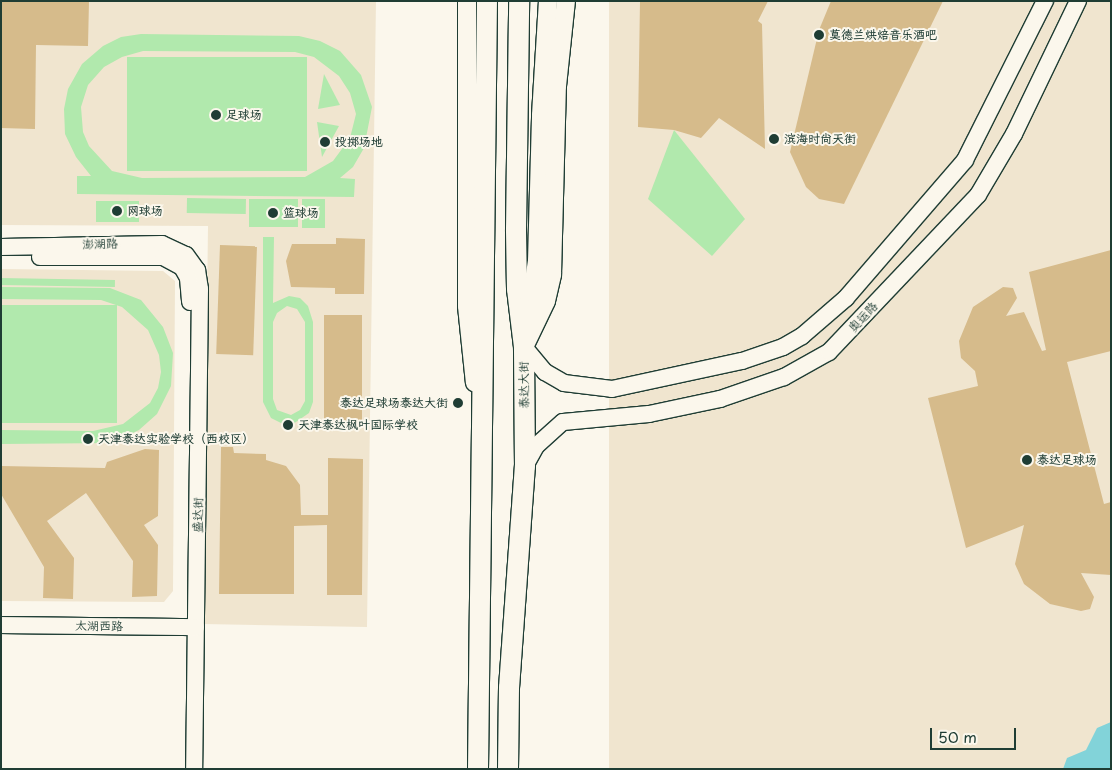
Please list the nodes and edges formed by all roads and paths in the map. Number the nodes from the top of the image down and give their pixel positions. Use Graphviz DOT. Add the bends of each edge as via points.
graph roads {
  1 [pos="467,1"];
  2 [pos="486,1"];
  3 [pos="519,1"];
  4 [pos="548,1"];
  5 [pos="566,1"];
  6 [pos="1045,1"];
  7 [pos="1078,1"];
  8 [pos="1,247"];
  9 [pos="1,257"];
  10 [pos="188,265"];
  11 [pos="524,347"];
  12 [pos="480,425"];
  13 [pos="525,466"];
  14 [pos="1,625"];
  15 [pos="192,627"];
  16 [pos="186,769"];
  17 [pos="194,769"];
  18 [pos="478,769"];
  19 [pos="508,769"];
  1 -- 12 [label="main road" via="467,306"];
  2 -- 12 [label="highway"];
  3 -- 11 [label="highway, 泰达大街" via="516,229 517,289"];
  4 -- 11 [label="main road" via="540,115 537,261"];
  5 -- 11 [label="main road" via="557,86 552,274 546,301"];
  6 -- 11 [label="street" via="964,160 846,298 802,336 783,347 742,361 612,389 564,383 545,372"];
  7 -- 13 [label="street, 奥运路" via="1014,134 978,195 829,352 784,377 720,398 649,414 563,422 536,446"];
  8 -- 10 [label="street, 澎湖路" via="149,243 173,248"];
  9 -- 10 [label="street, 澎湖路" via="137,255 163,257"];
  10 -- 15 [label="street, 盛达街"];
  11 -- 13 [label="highway, 泰达大街"];
  12 -- 18 [label="highway"];
  13 -- 19 [label="highway, 泰达大街" via="509,688"];
  14 -- 15 [label="street, 太湖西路"];
  15 -- 16 [label="street, 盛达街"];
  15 -- 17 [label="street, 盛达街"];
}
